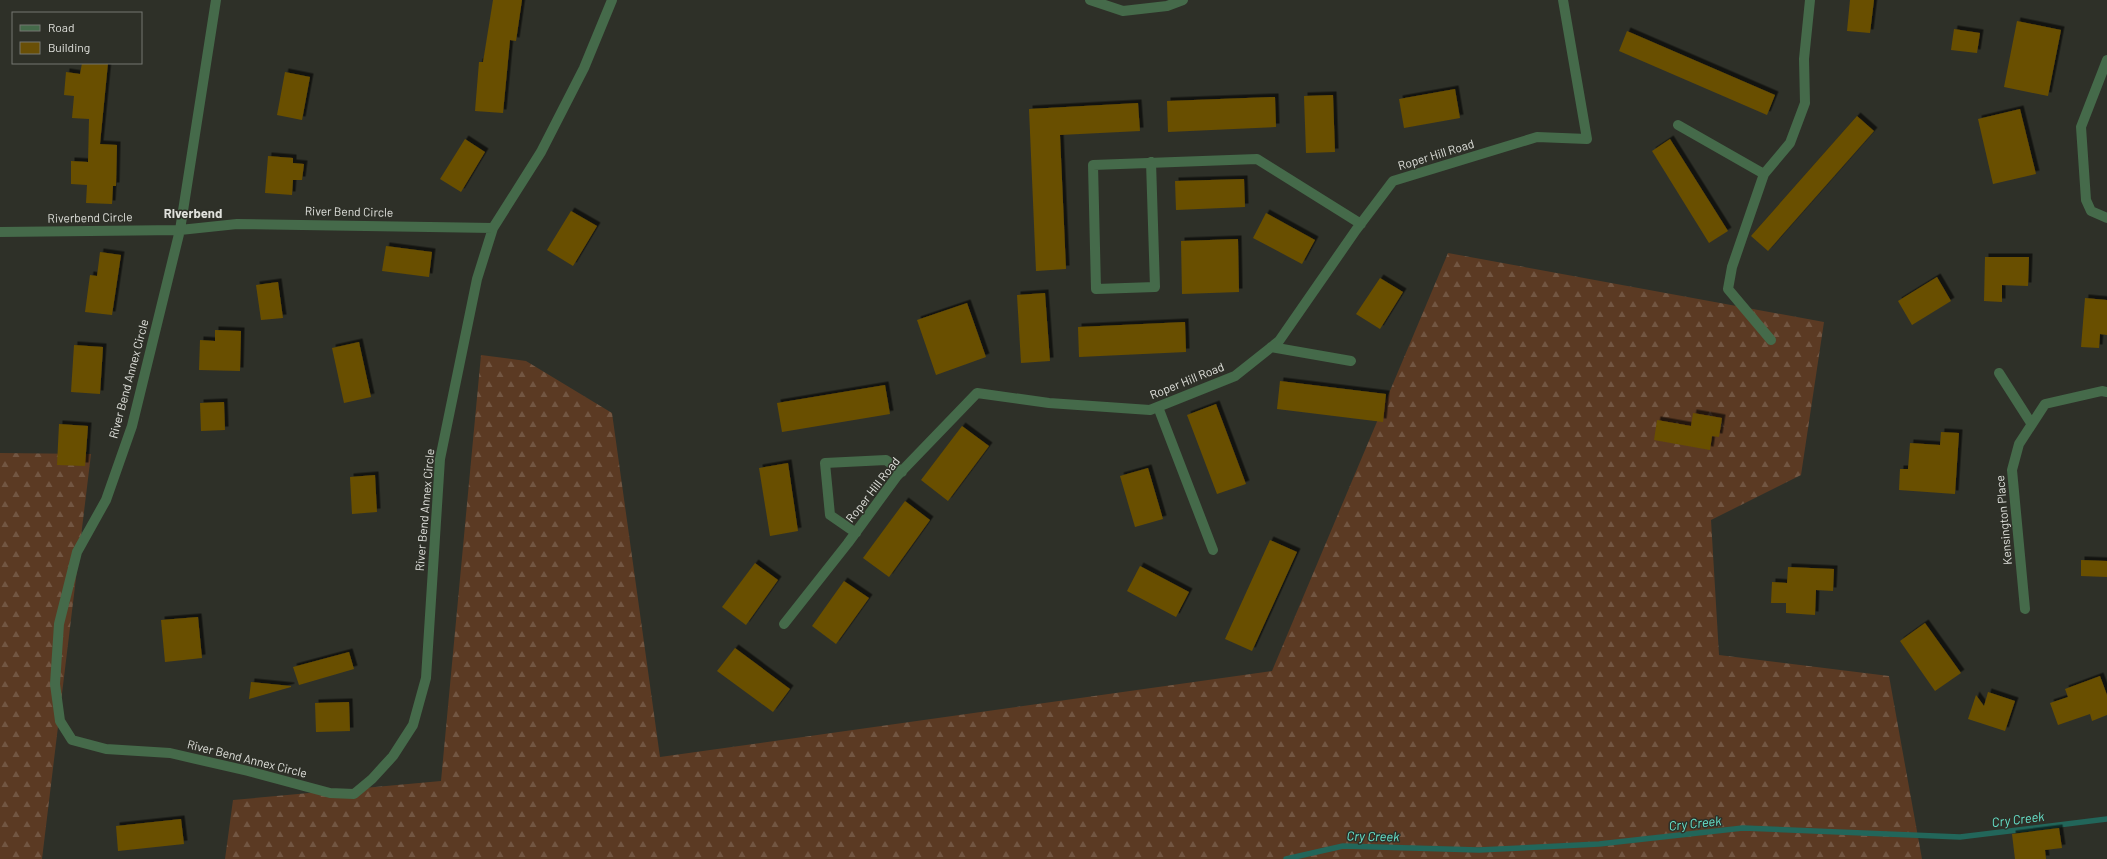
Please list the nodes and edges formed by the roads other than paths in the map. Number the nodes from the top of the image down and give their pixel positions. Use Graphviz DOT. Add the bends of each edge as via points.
graph roads {
  1 [pos="216,0"];
  2 [pos="612,0"];
  3 [pos="1090,0"];
  4 [pos="1183,0"];
  5 [pos="1563,0"];
  6 [pos="1810,0"];
  7 [pos="2107,60"];
  8 [pos="1678,125"];
  9 [pos="1151,162"];
  10 [pos="1764,174"];
  11 [pos="2107,218"];
  12 [pos="1360,224"];
  13 [pos="493,228"];
  14 [pos="180,230"];
  15 [pos="0,232"];
  16 [pos="1771,340"];
  17 [pos="1272,347"];
  18 [pos="1351,361"];
  19 [pos="1999,372"];
  20 [pos="2107,392"];
  21 [pos="1158,407"];
  22 [pos="2031,422"];
  23 [pos="902,472"];
  24 [pos="856,533"];
  25 [pos="1213,550"];
  26 [pos="2025,609"];
  27 [pos="784,624"];
  1 -- 14 [label="street"];
  2 -- 13 [label="street" via="584,68 542,152"];
  3 -- 4 [label="street" via="1123,11 1167,6"];
  5 -- 12 [label="street, Roper Hill Road" via="1587,139 1537,137 1393,182"];
  6 -- 10 [label="street" via="1804,59 1804,103 1790,142"];
  7 -- 11 [label="street" via="2081,127 2086,200 2091,211"];
  8 -- 10 [label="street"];
  9 -- 9 [label="street" via="1093,165 1096,289 1155,287"];
  9 -- 12 [label="street" via="1257,158"];
  10 -- 16 [label="street" via="1732,267 1728,289"];
  12 -- 17 [label="street, Roper Hill Road" via="1279,342"];
  13 -- 14 [label="street, River Bend Circle" via="237,224"];
  13 -- 14 [label="street, River Bend Annex Circle" via="477,279 440,459 426,678 413,725 393,756 354,794 330,794 170,753 106,749 72,740 60,721 55,684 59,624 77,552 106,500 132,426"];
  14 -- 15 [label="street, Riverbend Circle"];
  17 -- 18 [label="street"];
  17 -- 21 [label="street, Roper Hill Road" via="1235,376"];
  19 -- 22 [label="street"];
  20 -- 22 [label="street, Kensington Place" via="2045,404"];
  21 -- 23 [label="street, Roper Hill Road" via="1150,410 977,393"];
  21 -- 25 [label="street"];
  22 -- 26 [label="street, Kensington Place" via="2019,444 2012,470"];
  23 -- 24 [label="street, Roper Hill Road"];
  23 -- 24 [label="street" via="886,460 825,463 830,515"];
  24 -- 27 [label="street, Roper Hill Road"];
}
